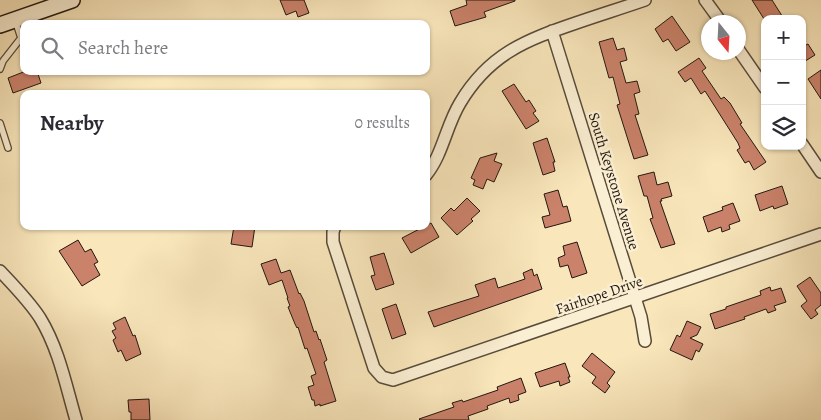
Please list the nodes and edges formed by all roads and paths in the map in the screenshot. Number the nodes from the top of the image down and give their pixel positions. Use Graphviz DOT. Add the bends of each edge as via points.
graph roads {
  1 [pos="72,0"];
  2 [pos="645,0"];
  3 [pos="706,0"];
  4 [pos="716,15"];
  5 [pos="15,20"];
  6 [pos="0,25"];
  7 [pos="552,31"];
  8 [pos="20,35"];
  9 [pos="20,39"];
  10 [pos="746,60"];
  11 [pos="0,69"];
  12 [pos="761,82"];
  13 [pos="0,123"];
  14 [pos="8,148"];
  15 [pos="806,150"];
  16 [pos="430,170"];
  17 [pos="821,172"];
  18 [pos="333,230"];
  19 [pos="821,234"];
  20 [pos="0,271"];
  21 [pos="634,298"];
  22 [pos="645,341"];
  23 [pos="76,420"];
  1 -- 5 [label="street"];
  2 -- 7 [label="street"];
  3 -- 4 [label="street"];
  5 -- 6 [label="street"];
  5 -- 8 [label="lane"];
  7 -- 16 [label="street" via="533,38 489,66 455,112"];
  7 -- 21 [label="street, South Keystone Avenue"];
  9 -- 11 [label="lane" via="2,61"];
  10 -- 12 [label="street"];
  13 -- 14 [label="lane"];
  15 -- 17 [label="street"];
  18 -- 21 [label="street, Fairhope Drive" via="333,242 373,365 386,379 396,380"];
  19 -- 21 [label="street, Fairhope Drive"];
  20 -- 23 [label="street" via="31,306 47,331"];
  21 -- 22 [label="street, South Keystone Avenue"];
}
